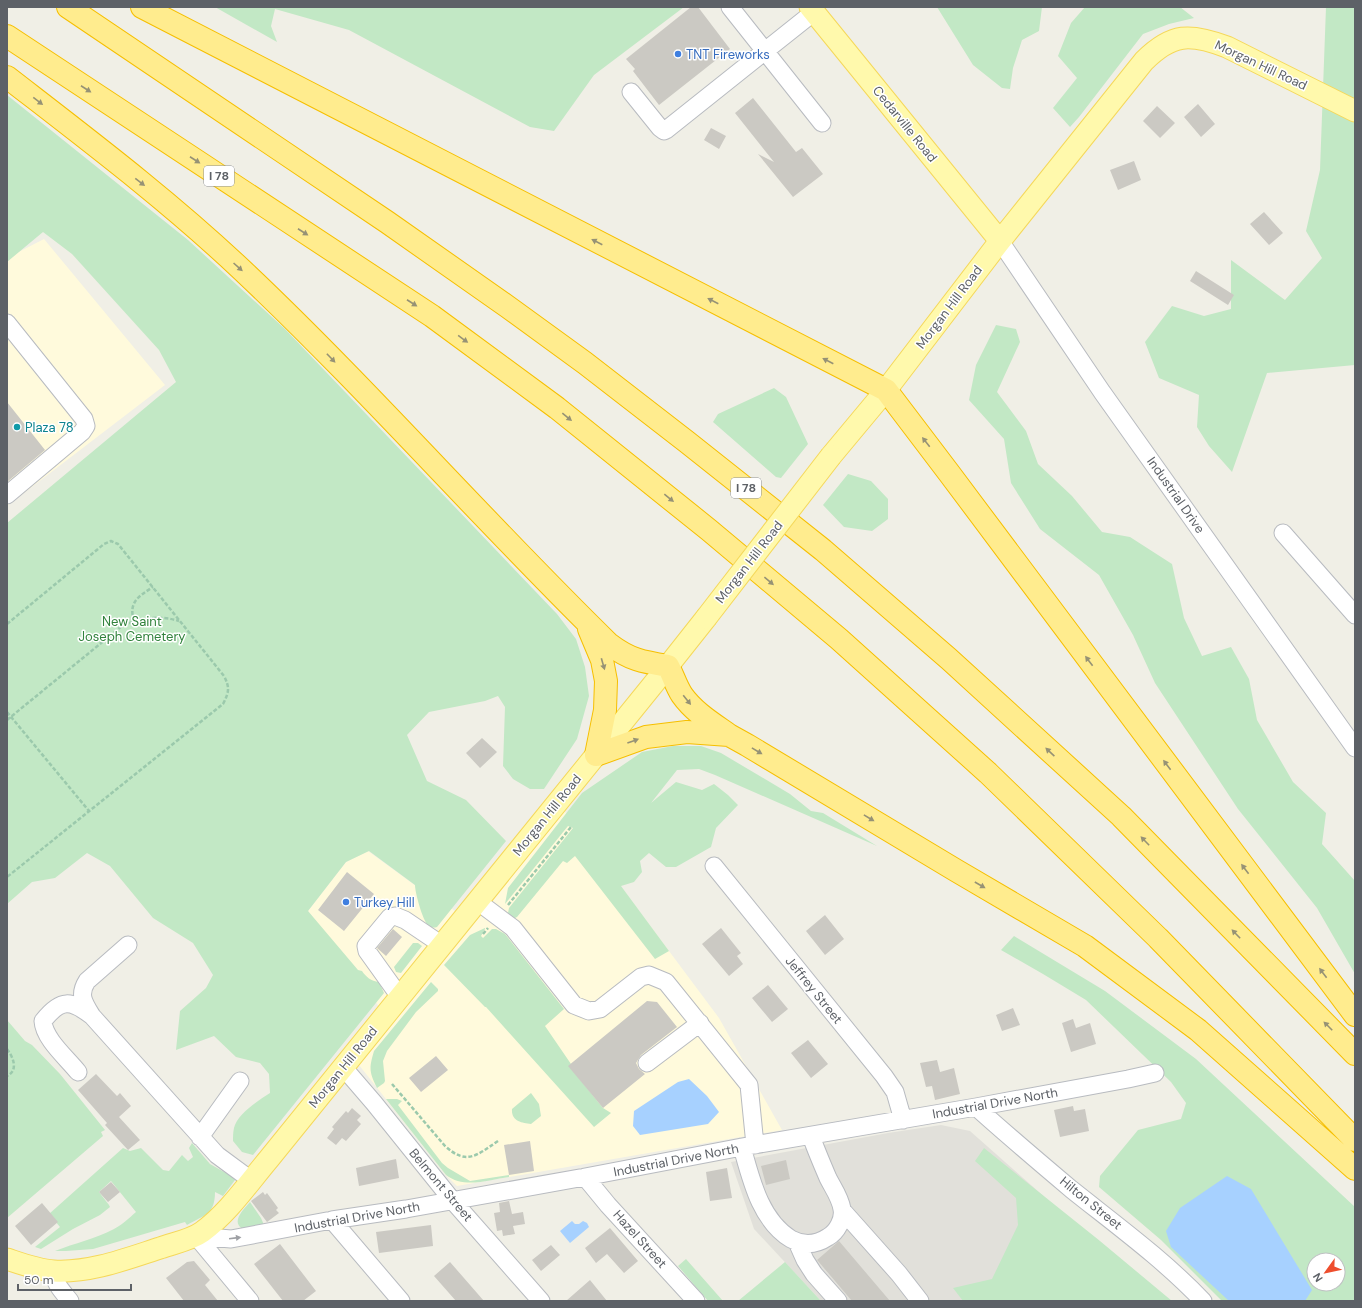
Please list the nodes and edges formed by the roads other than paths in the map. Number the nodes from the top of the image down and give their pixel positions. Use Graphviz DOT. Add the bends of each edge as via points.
graph roads {
  1 [pos="68,7"];
  2 [pos="142,7"];
  3 [pos="730,7"];
  4 [pos="812,10"];
  5 [pos="7,36"];
  6 [pos="765,51"];
  7 [pos="7,77"];
  8 [pos="630,92"];
  9 [pos="1355,111"];
  10 [pos="822,123"];
  11 [pos="1000,241"];
  12 [pos="7,323"];
  13 [pos="886,390"];
  14 [pos="7,495"];
  15 [pos="1283,533"];
  16 [pos="1355,615"];
  17 [pos="581,616"];
  18 [pos="668,666"];
  19 [pos="729,736"];
  20 [pos="1355,748"];
  21 [pos="596,755"];
  22 [pos="714,866"];
  23 [pos="477,901"];
  24 [pos="128,945"];
  25 [pos="442,945"];
  26 [pos="400,997"];
  27 [pos="1355,1015"];
  28 [pos="92,1016"];
  29 [pos="700,1023"];
  30 [pos="1355,1054"];
  31 [pos="647,1063"];
  32 [pos="343,1067"];
  33 [pos="78,1072"];
  34 [pos="1155,1073"];
  35 [pos="240,1081"];
  36 [pos="976,1107"];
  37 [pos="903,1120"];
  38 [pos="810,1136"];
  39 [pos="200,1137"];
  40 [pos="1355,1140"];
  41 [pos="748,1146"];
  42 [pos="1355,1169"];
  43 [pos="585,1177"];
  44 [pos="251,1180"];
  45 [pos="452,1200"];
  46 [pos="842,1210"];
  47 [pos="332,1220"];
  48 [pos="196,1236"];
  49 [pos="797,1242"];
  50 [pos="7,1259"];
  51 [pos="54,1271"];
  52 [pos="64,1299"];
  53 [pos="250,1301"];
  54 [pos="401,1301"];
  55 [pos="541,1301"];
  56 [pos="696,1301"];
  57 [pos="838,1301"];
  58 [pos="920,1301"];
  59 [pos="1203,1301"];
  30 -- 1 [label="highway, I 78, one-way" via="1120,816 949,659 817,545 585,363 508,307 387,222"];
  13 -- 2 [label="highway, one-way"];
  3 -- 6 [label="street"];
  4 -- 6 [label="street"];
  4 -- 11 [label="main road, Cedarville Road"];
  5 -- 40 [label="highway, I 78, one-way" via="432,316 557,408 709,530 839,639 988,773 1158,938"];
  6 -- 8 [label="street" via="664,131"];
  6 -- 10 [label="street"];
  7 -- 17 [label="highway, one-way" via="166,202 239,267"];
  9 -- 11 [label="main road, Morgan Hill Road" via="1218,44 1194,37 1169,42 1144,61"];
  11 -- 13 [label="main road, Morgan Hill Road"];
  11 -- 20 [label="street, Industrial Drive" via="1102,392"];
  12 -- 14 [label="street" via="84,419 86,426"];
  13 -- 18 [label="main road, Morgan Hill Road, bridge" via="831,456"];
  27 -- 13 [label="highway, one-way"];
  15 -- 16 [label="street"];
  17 -- 18 [label="highway" via="608,644 622,654"];
  17 -- 21 [label="highway, one-way" via="592,634 606,676 605,710"];
  18 -- 19 [label="highway, one-way" via="681,694 699,714"];
  18 -- 21 [label="main road, Morgan Hill Road"];
  21 -- 19 [label="highway, one-way" via="635,740 658,735 687,732"];
  19 -- 42 [label="highway, one-way" via="1085,946 1198,1030"];
  21 -- 23 [label="main road, Morgan Hill Road"];
  22 -- 37 [label="street, Jeffrey Street" via="884,1076 895,1092"];
  23 -- 25 [label="main road, Morgan Hill Road"];
  23 -- 29 [label="street" via="513,928 574,1005 589,1011 600,1009 641,977 649,975 666,982"];
  24 -- 28 [label="street" via="82,988 84,1002"];
  25 -- 26 [label="main road, Morgan Hill Road"];
  25 -- 26 [label="street" via="395,916 390,917 366,946 367,952"];
  26 -- 32 [label="main road, Morgan Hill Road"];
  28 -- 33 [label="street" via="71,1003 49,1013 43,1021 50,1039"];
  28 -- 39 [label="street"];
  29 -- 31 [label="street"];
  29 -- 41 [label="street" via="749,1085"];
  32 -- 44 [label="main road, Morgan Hill Road"];
  32 -- 45 [label="street, Belmont Street"];
  34 -- 36 [label="street, Industrial Drive North"];
  35 -- 39 [label="street"];
  36 -- 37 [label="street, Industrial Drive North"];
  36 -- 59 [label="street, Hilton Street" via="1070,1188 1173,1271"];
  37 -- 38 [label="street, Industrial Drive North"];
  38 -- 41 [label="street, Industrial Drive North"];
  38 -- 46 [label="street"];
  39 -- 44 [label="street" via="217,1155"];
  41 -- 43 [label="street, Industrial Drive North"];
  41 -- 49 [label="street" via="751,1180 758,1198 769,1218 782,1233"];
  43 -- 45 [label="street, Industrial Drive North"];
  43 -- 56 [label="street, Hazel Street"];
  44 -- 48 [label="main road, Morgan Hill Road" via="218,1219"];
  45 -- 47 [label="street, Industrial Drive North"];
  45 -- 55 [label="street, Belmont Street"];
  46 -- 49 [label="street" via="840,1224 832,1235 821,1242 809,1245"];
  46 -- 58 [label="street"];
  48 -- 47 [label="street, Industrial Drive North, one-way" via="231,1239"];
  47 -- 54 [label="street"];
  48 -- 51 [label="main road" via="105,1265"];
  48 -- 53 [label="street"];
  49 -- 57 [label="street" via="814,1274"];
  50 -- 51 [label="main road"];
  51 -- 52 [label="street" via="54,1278"];
}
